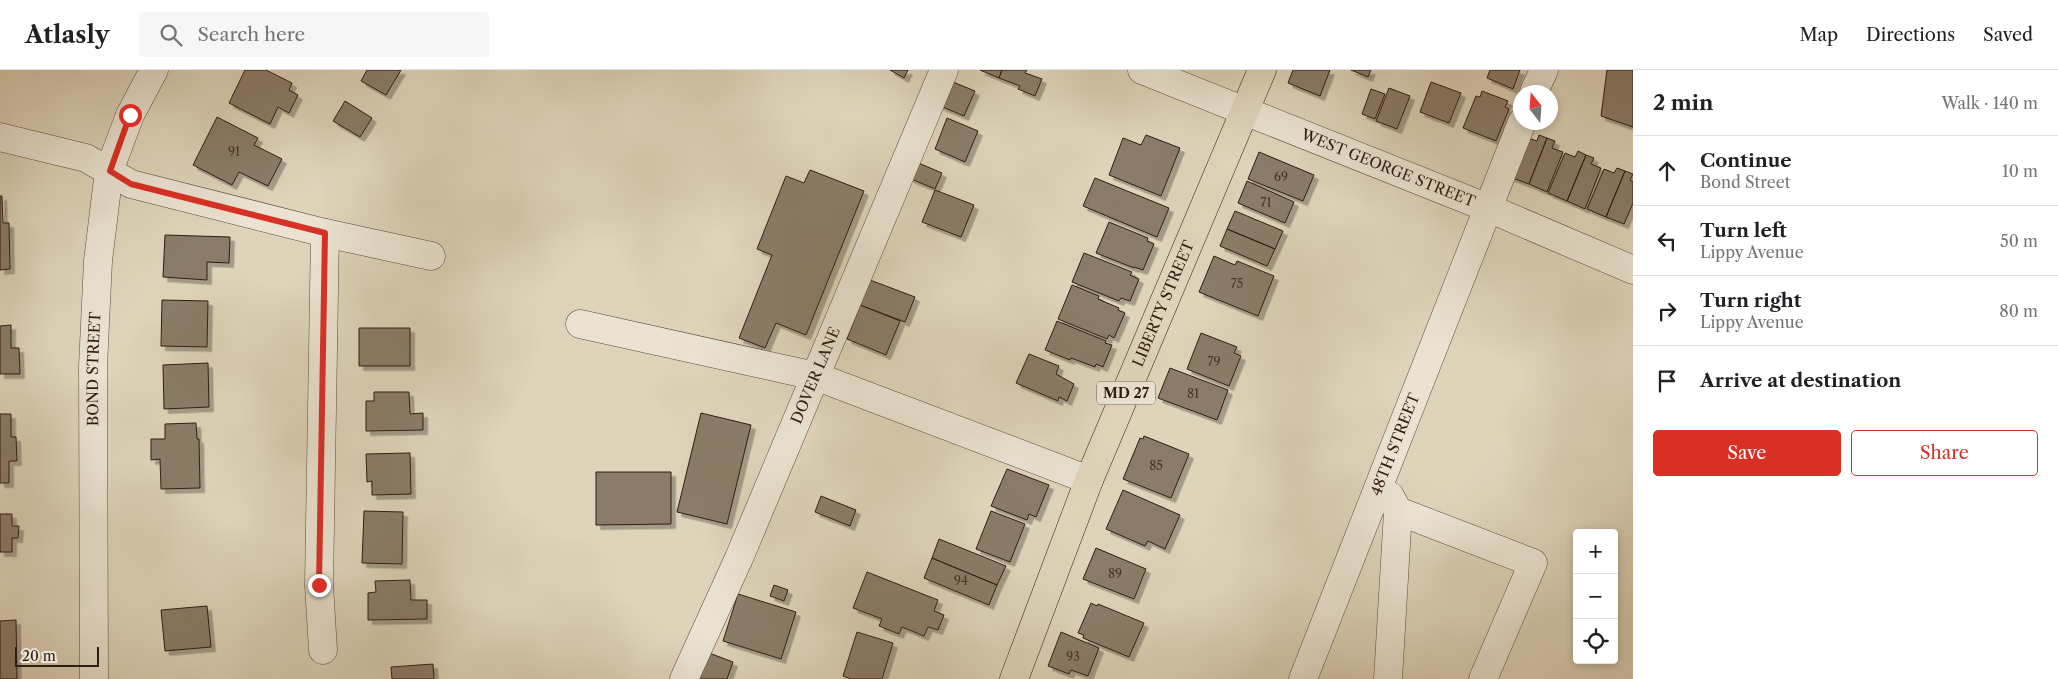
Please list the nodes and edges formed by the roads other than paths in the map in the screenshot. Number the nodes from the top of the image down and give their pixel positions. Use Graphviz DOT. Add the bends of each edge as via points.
graph roads {
  1 [pos="154,70"];
  2 [pos="944,70"];
  3 [pos="1142,70"];
  4 [pos="1262,70"];
  5 [pos="1544,70"];
  6 [pos="1537,85"];
  7 [pos="1245,111"];
  8 [pos="1519,130"];
  9 [pos="0,137"];
  10 [pos="110,171"];
  11 [pos="1488,208"];
  12 [pos="325,233"];
  13 [pos="431,256"];
  14 [pos="1633,270"];
  15 [pos="580,324"];
  16 [pos="814,376"];
  17 [pos="1382,479"];
  18 [pos="1089,480"];
  19 [pos="1398,511"];
  20 [pos="323,650"];
  21 [pos="94,679"];
  22 [pos="684,679"];
  23 [pos="1014,679"];
  24 [pos="1303,679"];
  25 [pos="1388,679"];
  26 [pos="1482,679"];
  1 -- 10 [label="street, BOND STREET" via="130,115"];
  2 -- 16 [label="street, DOVER LANE"];
  3 -- 7 [label="street, WEST GEORGE STREET"];
  4 -- 7 [label="highway, LIBERTY STREET / MD 27"];
  5 -- 6 [label="street"];
  7 -- 11 [label="street, WEST GEORGE STREET"];
  7 -- 18 [label="highway, LIBERTY STREET / MD 27"];
  8 -- 11 [label="street, 48TH STREET"];
  9 -- 10 [label="street" via="86,158"];
  10 -- 12 [label="street" via="131,184"];
  10 -- 21 [label="street, BOND STREET" via="98,261 93,366"];
  11 -- 14 [label="street, WEST GEORGE STREET"];
  11 -- 17 [label="street, 48TH STREET"];
  12 -- 13 [label="street"];
  12 -- 20 [label="street" via="319,585"];
  15 -- 16 [label="street"];
  16 -- 18 [label="street"];
  16 -- 22 [label="street, DOVER LANE" via="739,558"];
  17 -- 19 [label="street"];
  17 -- 24 [label="street, 48TH STREET"];
  18 -- 23 [label="highway, LIBERTY STREET / MD 27"];
  19 -- 25 [label="street"];
  19 -- 26 [label="street" via="1534,563"];
}
